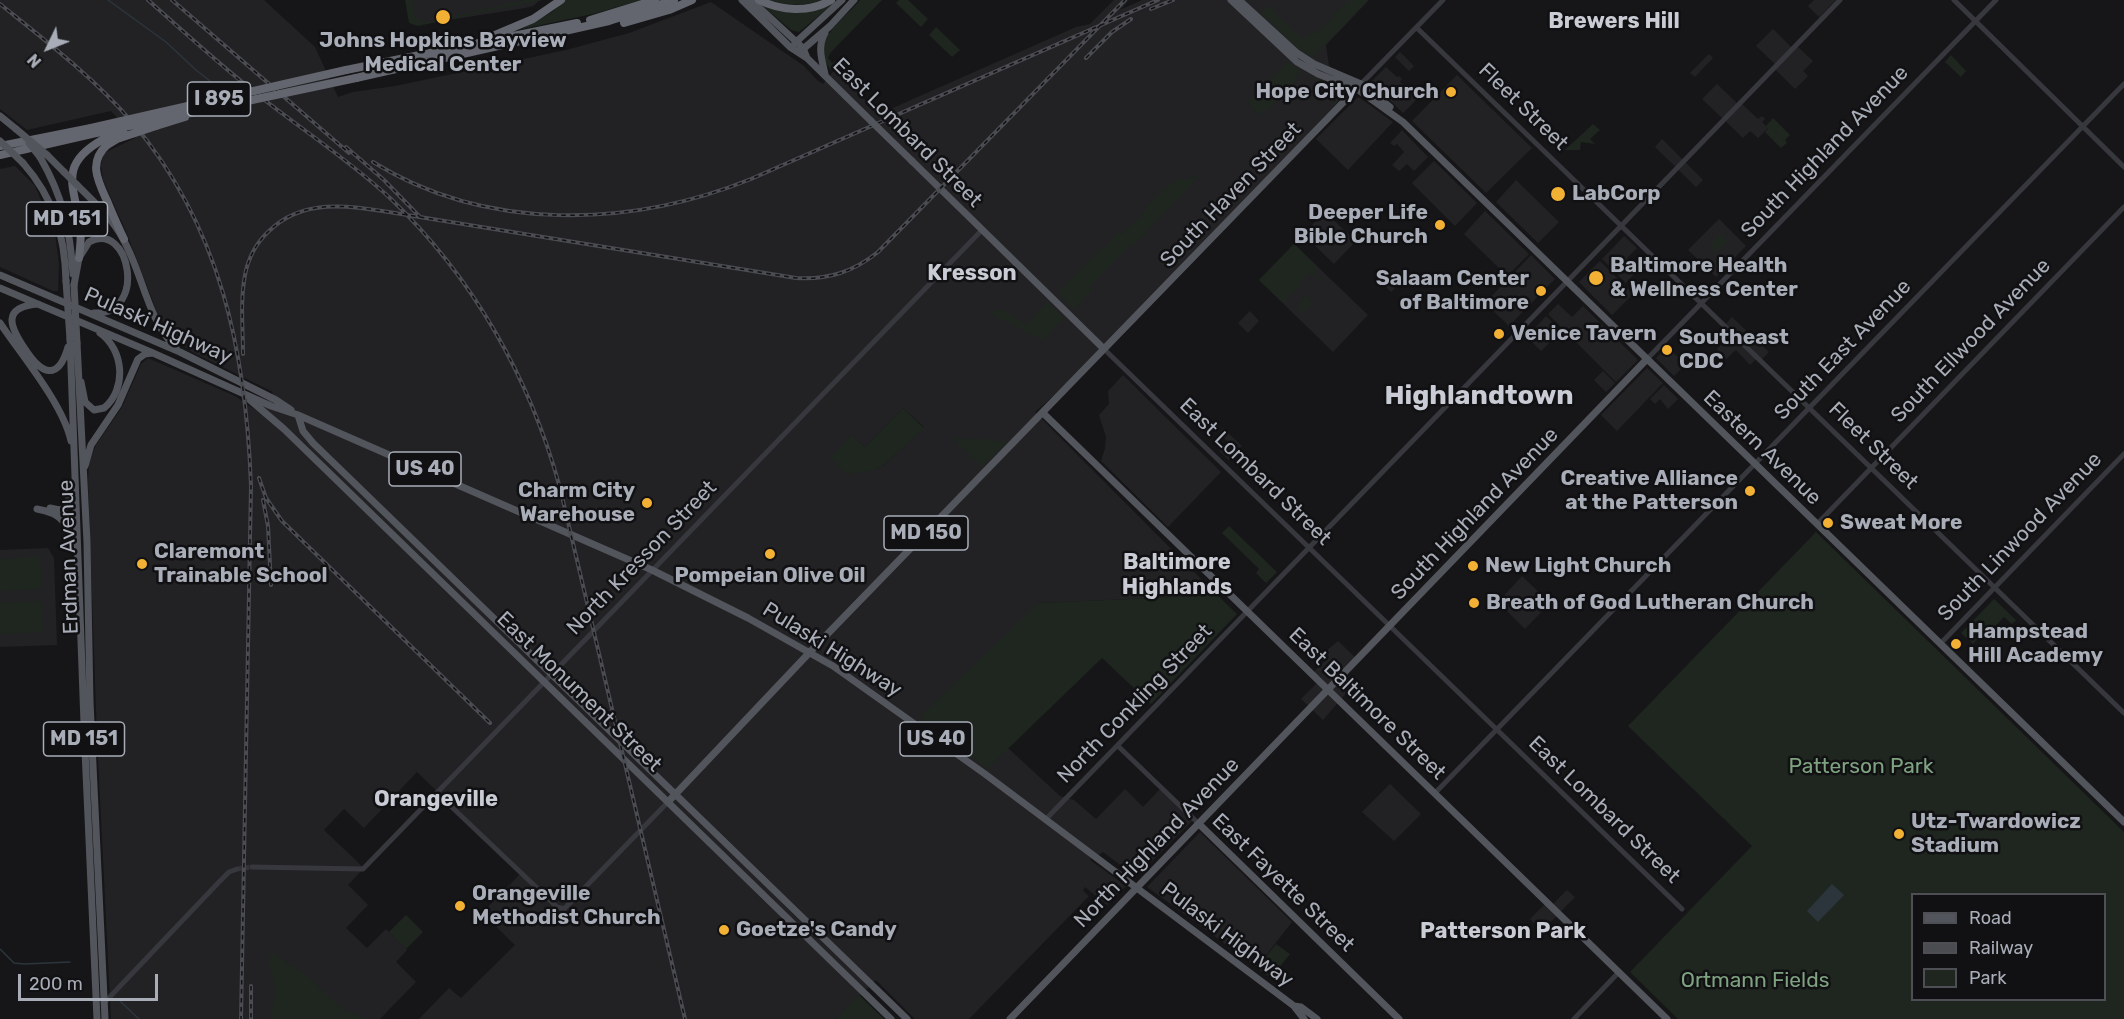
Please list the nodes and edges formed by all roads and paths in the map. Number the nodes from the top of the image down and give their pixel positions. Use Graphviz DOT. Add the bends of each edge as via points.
graph roads {
  1 [pos="561,0"];
  2 [pos="655,0"];
  3 [pos="674,0"];
  4 [pos="692,0"];
  5 [pos="742,0"];
  6 [pos="751,0"];
  7 [pos="759,0"];
  8 [pos="831,0"];
  9 [pos="842,0"];
  10 [pos="854,0"];
  11 [pos="1231,0"];
  12 [pos="1239,0"];
  13 [pos="1443,0"];
  14 [pos="1840,0"];
  15 [pos="1954,0"];
  16 [pos="1996,0"];
  17 [pos="1976,21"];
  18 [pos="829,27"];
  19 [pos="1417,27"];
  20 [pos="793,44"];
  21 [pos="469,45"];
  22 [pos="497,48"];
  23 [pos="800,50"];
  24 [pos="828,79"];
  25 [pos="2124,84"];
  26 [pos="1359,86"];
  27 [pos="199,113"];
  28 [pos="0,116"];
  29 [pos="2083,126"];
  30 [pos="99,137"];
  31 [pos="0,141"];
  32 [pos="0,146"];
  33 [pos="0,154"];
  34 [pos="43,156"];
  35 [pos="2124,167"];
  36 [pos="2124,207"];
  37 [pos="1621,224"];
  38 [pos="982,230"];
  39 [pos="124,239"];
  40 [pos="79,258"];
  41 [pos="1,277"];
  42 [pos="1566,281"];
  43 [pos="74,285"];
  44 [pos="0,288"];
  45 [pos="1702,303"];
  46 [pos="39,304"];
  47 [pos="89,313"];
  48 [pos="0,323"];
  49 [pos="88,325"];
  50 [pos="73,341"];
  51 [pos="1104,349"];
  52 [pos="153,352"];
  53 [pos="180,352"];
  54 [pos="1647,359"];
  55 [pos="241,393"];
  56 [pos="1810,408"];
  57 [pos="1043,413"];
  58 [pos="298,415"];
  59 [pos="2124,454"];
  60 [pos="74,458"];
  61 [pos="1755,465"];
  62 [pos="1872,468"];
  63 [pos="82,477"];
  64 [pos="74,484"];
  65 [pos="1817,524"];
  66 [pos="1310,547"];
  67 [pos="652,570"];
  68 [pos="79,582"];
  69 [pos="1995,588"];
  70 [pos="1247,611"];
  71 [pos="1390,626"];
  72 [pos="1940,644"];
  73 [pos="810,652"];
  74 [pos="552,675"];
  75 [pos="545,682"];
  76 [pos="1328,690"];
  77 [pos="2124,713"];
  78 [pos="1497,729"];
  79 [pos="1118,746"];
  80 [pos="437,793"];
  81 [pos="1435,793"];
  82 [pos="675,794"];
  83 [pos="668,802"];
  84 [pos="1046,819"];
  85 [pos="2124,822"];
  86 [pos="1199,824"];
  87 [pos="252,867"];
  88 [pos="237,869"];
  89 [pos="1137,887"];
  90 [pos="1682,909"];
  91 [pos="1619,972"];
  92 [pos="101,1004"];
  93 [pos="1294,1005"];
  94 [pos="97,1019"];
  95 [pos="105,1019"];
  96 [pos="891,1019"];
  97 [pos="907,1019"];
  98 [pos="1010,1019"];
  99 [pos="1304,1019"];
  100 [pos="1317,1019"];
  101 [pos="1399,1019"];
  102 [pos="1574,1019"];
  103 [pos="1667,1019"];
  1 -- 21 [label="highway" via="522,25"];
  2 -- 21 [label="highway, I 895" via="580,22"];
  3 -- 22 [label="highway, I 895" via="629,16"];
  4 -- 22 [label="highway" via="641,19"];
  5 -- 20 [label="main road"];
  6 -- 20 [label="main road"];
  7 -- 8 [label="highway" via="780,8 801,9"];
  9 -- 20 [label="main road"];
  10 -- 18 [label="main road"];
  11 -- 26 [label="main road, Eastern Avenue" via="1297,62 1318,74"];
  12 -- 26 [label="main road, Eastern Avenue" via="1297,53"];
  13 -- 19 [label="street, South Haven Street"];
  14 -- 37 [label="street, North Conkling Street"];
  15 -- 17 [label="street"];
  16 -- 17 [label="street, South Highland Avenue"];
  17 -- 29 [label="street"];
  17 -- 45 [label="street, South Highland Avenue"];
  18 -- 23 [label="main road"];
  18 -- 24 [label="main road" via="820,45"];
  19 -- 26 [label="street, South Haven Street"];
  19 -- 37 [label="street, Fleet Street"];
  20 -- 23 [label="main road"];
  21 -- 30 [label="highway, I 895, bridge" via="346,70"];
  22 -- 27 [label="highway, I 895, bridge"];
  23 -- 24 [label="main road, East Lombard Street"];
  24 -- 38 [label="main road, East Lombard Street, bridge"];
  25 -- 29 [label="street, South East Avenue"];
  26 -- 42 [label="main road, Eastern Avenue" via="1382,99"];
  26 -- 51 [label="main road, South Haven Street"];
  27 -- 30 [label="highway, I 895, bridge"];
  27 -- 30 [label="highway, bridge"];
  28 -- 34 [label="main road, Erdman Avenue / MD 151, bridge"];
  29 -- 35 [label="street"];
  29 -- 56 [label="street, South East Avenue"];
  30 -- 32 [label="highway, I 895"];
  30 -- 33 [label="highway, I 895"];
  30 -- 39 [label="highway" via="101,151 96,177"];
  30 -- 40 [label="highway" via="76,164 71,180 80,226"];
  31 -- 50 [label="main road, Erdman Avenue / MD 151, bridge" via="39,182 56,214 63,239"];
  34 -- 39 [label="main road, bridge" via="77,185"];
  34 -- 43 [label="main road, Erdman Avenue / MD 151" via="66,213"];
  36 -- 62 [label="street, South Ellwood Avenue"];
  37 -- 42 [label="street, North Conkling Street"];
  37 -- 45 [label="street, Fleet Street"];
  38 -- 51 [label="main road, East Lombard Street"];
  38 -- 67 [label="street, North Kresson Street"];
  39 -- 53 [label="main road" via="156,320"];
  40 -- 43 [label="main road"];
  40 -- 47 [label="main road" via="89,242 104,239 118,246 125,261 126,284 121,304 109,312"];
  41 -- 47 [label="main road, Pulaski Highway / US 40"];
  42 -- 54 [label="main road, Eastern Avenue"];
  42 -- 66 [label="street, North Conkling Street"];
  43 -- 50 [label="main road, Erdman Avenue / MD 151, bridge"];
  44 -- 46 [label="main road, Pulaski Highway / US 40"];
  45 -- 54 [label="street, South Highland Avenue"];
  45 -- 56 [label="street, Fleet Street"];
  46 -- 49 [label="main road, Pulaski Highway / US 40"];
  46 -- 50 [label="main road" via="21,308 11,324 36,365 44,370 57,368"];
  47 -- 53 [label="main road, Pulaski Highway / US 40"];
  48 -- 60 [label="main road" via="68,426"];
  49 -- 50 [label="main road" via="110,342 118,355 119,378 108,405 101,410 94,410 85,402"];
  49 -- 52 [label="main road, Pulaski Highway / US 40"];
  50 -- 60 [label="main road, Erdman Avenue / MD 151"];
  50 -- 63 [label="main road, Erdman Avenue / MD 151"];
  51 -- 57 [label="main road, South Haven Street / MD 150"];
  51 -- 66 [label="street, East Lombard Street"];
  52 -- 55 [label="main road, Pulaski Highway / US 40"];
  52 -- 63 [label="main road" via="138,359 118,405 88,450"];
  53 -- 58 [label="main road, Pulaski Highway / US 40"];
  54 -- 61 [label="main road, Eastern Avenue"];
  54 -- 71 [label="main road, South Highland Avenue"];
  55 -- 58 [label="main road, Pulaski Highway / US 40"];
  55 -- 75 [label="main road, East Monument Street" via="284,429"];
  56 -- 61 [label="street, South East Avenue"];
  56 -- 62 [label="street, Fleet Street"];
  57 -- 70 [label="main road, East Baltimore Street"];
  57 -- 73 [label="main road, MD 150"];
  58 -- 67 [label="main road, Pulaski Highway / US 40"];
  58 -- 74 [label="main road, East Monument Street" via="303,431 313,443"];
  59 -- 69 [label="street, South Linwood Avenue"];
  60 -- 64 [label="main road, Erdman Avenue / MD 151"];
  61 -- 65 [label="main road, Eastern Avenue"];
  61 -- 78 [label="street, South East Avenue"];
  62 -- 65 [label="street, South Ellwood Avenue"];
  62 -- 69 [label="street, Fleet Street"];
  63 -- 92 [label="main road, Erdman Avenue / MD 151"];
  64 -- 68 [label="main road, Erdman Avenue / MD 151"];
  64 -- 68 [label="main road" via="64,508 37,509 53,512 67,525"];
  65 -- 72 [label="main road, Eastern Avenue"];
  66 -- 70 [label="street, North Conkling Street"];
  66 -- 71 [label="street, East Lombard Street"];
  67 -- 73 [label="main road, Pulaski Highway / US 40"];
  67 -- 74 [label="street, North Kresson Street"];
  68 -- 92 [label="main road, Erdman Avenue / MD 151"];
  69 -- 72 [label="street, South Linwood Avenue"];
  69 -- 77 [label="street, Fleet Street"];
  70 -- 76 [label="main road, East Baltimore Street"];
  70 -- 79 [label="street, North Conkling Street"];
  71 -- 76 [label="main road, South Highland Avenue"];
  71 -- 78 [label="street, East Lombard Street"];
  72 -- 85 [label="main road, Eastern Avenue"];
  73 -- 82 [label="main road"];
  73 -- 84 [label="main road, Pulaski Highway / US 40" via="843,671"];
  74 -- 75 [label="street, North Kresson Street"];
  74 -- 82 [label="main road, East Monument Street"];
  75 -- 80 [label="street, North Kresson Street"];
  75 -- 83 [label="main road, East Monument Street"];
  76 -- 81 [label="main road, East Baltimore Street"];
  76 -- 86 [label="main road, North Highland Avenue"];
  78 -- 81 [label="street, South East Avenue"];
  78 -- 90 [label="street, East Lombard Street"];
  79 -- 84 [label="street, North Conkling Street"];
  79 -- 86 [label="street, East Fayette Street"];
  80 -- 83 [label="street" via="557,907 564,909"];
  80 -- 87 [label="street, North Kresson Street" via="363,869"];
  81 -- 91 [label="main road, East Baltimore Street"];
  82 -- 83 [label="main road"];
  82 -- 97 [label="main road, East Monument Street"];
  83 -- 96 [label="main road, East Monument Street"];
  84 -- 89 [label="main road, Pulaski Highway / US 40"];
  86 -- 89 [label="main road, North Highland Avenue"];
  86 -- 101 [label="main road, East Fayette Street"];
  88 -- 92 [label="street" via="229,872"];
  89 -- 93 [label="main road, Pulaski Highway / US 40"];
  89 -- 98 [label="main road, North Highland Avenue"];
  91 -- 102 [label="street"];
  91 -- 103 [label="main road, East Baltimore Street"];
  92 -- 94 [label="main road, Erdman Avenue / MD 151"];
  92 -- 95 [label="main road, Erdman Avenue / MD 151"];
  93 -- 99 [label="main road, Pulaski Highway / US 40"];
  93 -- 100 [label="main road, Pulaski Highway / US 40"];
}
